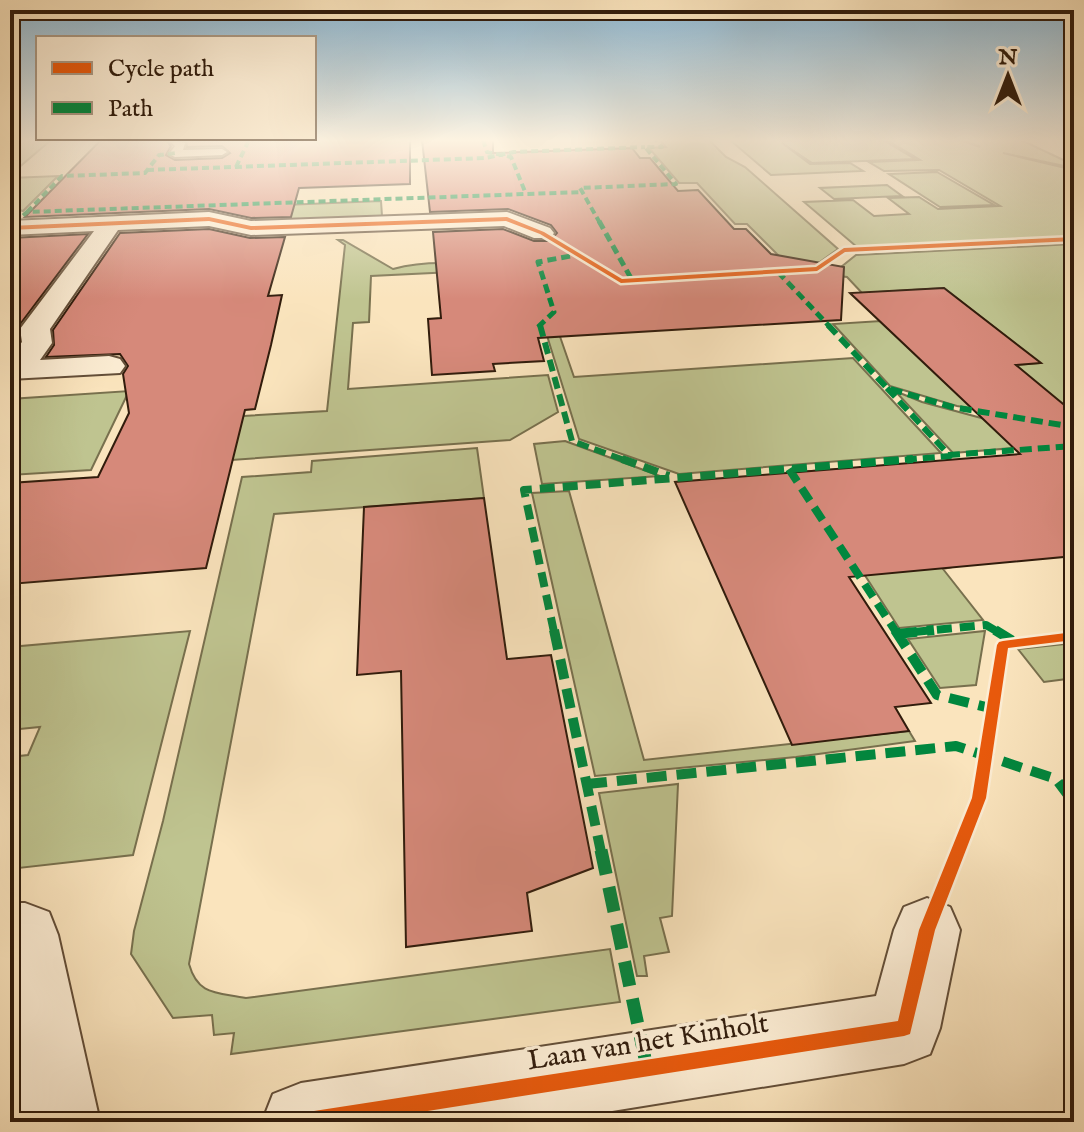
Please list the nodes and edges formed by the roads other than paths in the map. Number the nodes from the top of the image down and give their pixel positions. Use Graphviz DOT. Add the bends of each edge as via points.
graph roads {
  1 [pos="111,224"];
  2 [pos="10,228"];
  3 [pos="542,233"];
  4 [pos="109,366"];
  5 [pos="927,930"];
  6 [pos="10,936"];
  7 [pos="61,1122"];
  8 [pos="301,1122"];
  1 -- 2 [label="street"];
  1 -- 3 [label="street" via="209,219 251,228 507,219"];
  1 -- 4 [label="street" via="35,329 37,343 16,371"];
  5 -- 8 [label="street, Laan van het Kinholt" via="904,1028"];
  6 -- 7 [label="street" via="25,935"];
}
